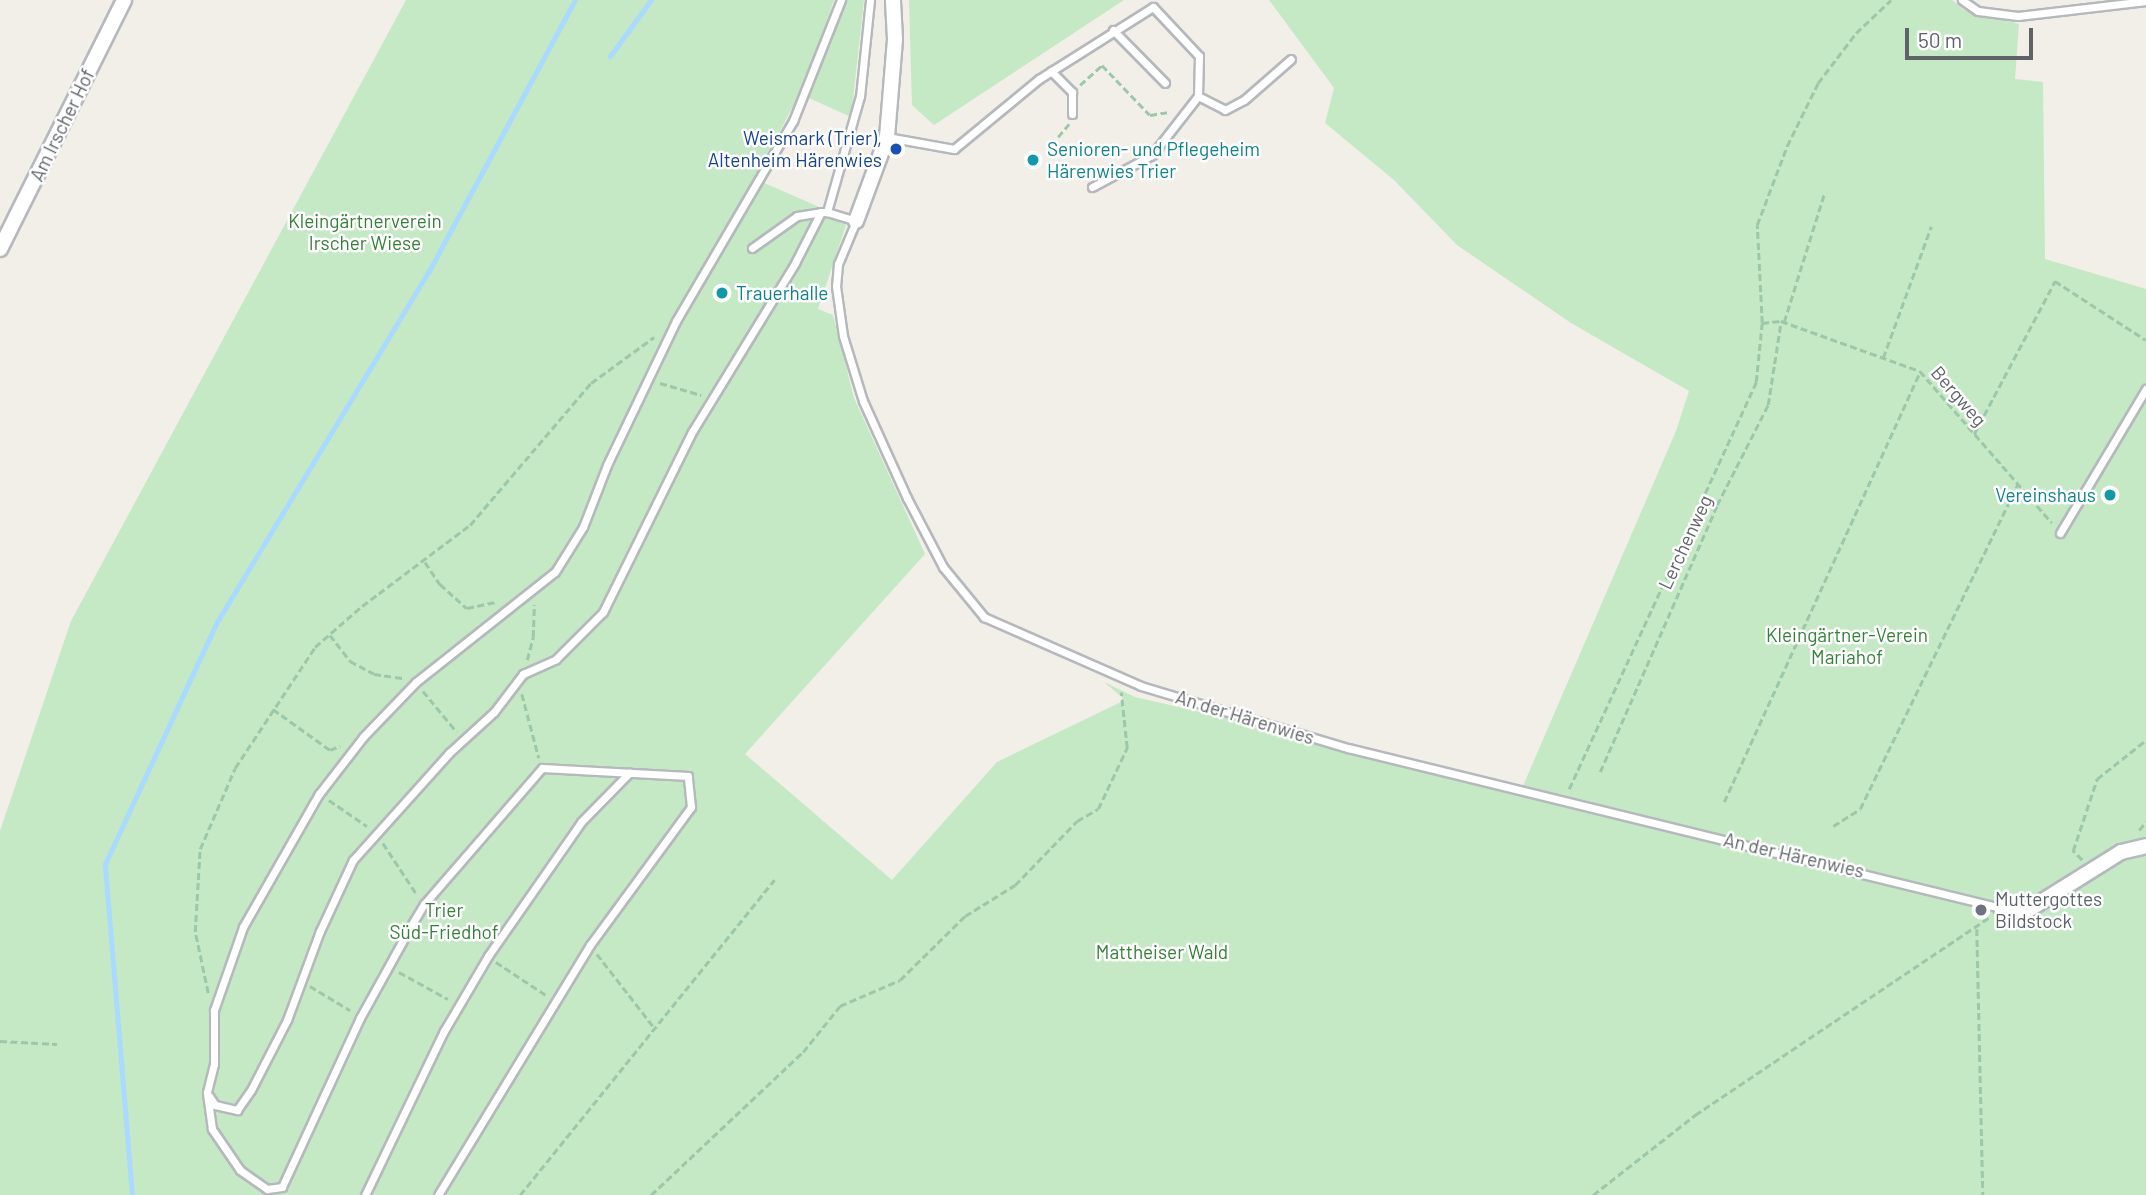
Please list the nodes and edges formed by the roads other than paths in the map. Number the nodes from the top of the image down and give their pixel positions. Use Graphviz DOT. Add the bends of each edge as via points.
graph roads {
  1 [pos="124,0"];
  2 [pos="841,0"];
  3 [pos="870,0"];
  4 [pos="893,0"];
  5 [pos="1962,0"];
  6 [pos="2146,1"];
  7 [pos="1113,30"];
  8 [pos="1291,59"];
  9 [pos="1051,71"];
  10 [pos="1165,83"];
  11 [pos="1198,96"];
  12 [pos="1072,114"];
  13 [pos="887,137"];
  14 [pos="1092,187"];
  15 [pos="824,212"];
  16 [pos="856,221"];
  17 [pos="752,248"];
  18 [pos="0,249"];
  19 [pos="2146,389"];
  20 [pos="2060,533"];
  21 [pos="629,773"];
  22 [pos="2146,846"];
  23 [pos="2001,908"];
  24 [pos="206,1092"];
  25 [pos="365,1195"];
  26 [pos="438,1195"];
  1 -- 18 [label="street, Am Irscher Hof"];
  2 -- 24 [label="lane" via="793,121 676,321 607,465 583,527 555,572 530,596 454,647 416,682 363,737 319,794 243,927 214,1010 214,1064"];
  3 -- 15 [label="lane" via="860,96"];
  4 -- 13 [label="street, An der Härenwies" via="894,66"];
  5 -- 6 [label="lane" via="1978,11 2018,16"];
  7 -- 9 [label="lane"];
  7 -- 10 [label="lane"];
  7 -- 11 [label="lane" via="1153,7 1199,56"];
  8 -- 11 [label="lane" via="1244,100 1225,110"];
  9 -- 12 [label="lane" via="1072,92"];
  9 -- 13 [label="lane" via="954,149"];
  11 -- 14 [label="lane" via="1152,155"];
  13 -- 16 [label="street, An der Härenwies"];
  15 -- 16 [label="lane"];
  15 -- 17 [label="lane" via="797,216"];
  15 -- 24 [label="lane" via="711,397 603,612 556,659 523,674 494,712 449,753 353,860 287,1020 237,1110 215,1105"];
  16 -- 23 [label="lane, An der Härenwies" via="838,264 836,286 843,336 863,401 943,567 984,617 1116,675 1348,748"];
  19 -- 20 [label="lane"];
  21 -- 24 [label="lane" via="542,768 424,904 387,965 282,1187 267,1189 240,1170 212,1129"];
  21 -- 25 [label="lane" via="581,822 488,956 444,1031"];
  21 -- 26 [label="lane" via="688,776 691,807 590,945"];
  22 -- 23 [label="street, An der Härenwies" via="2121,852 2025,912"];
}
